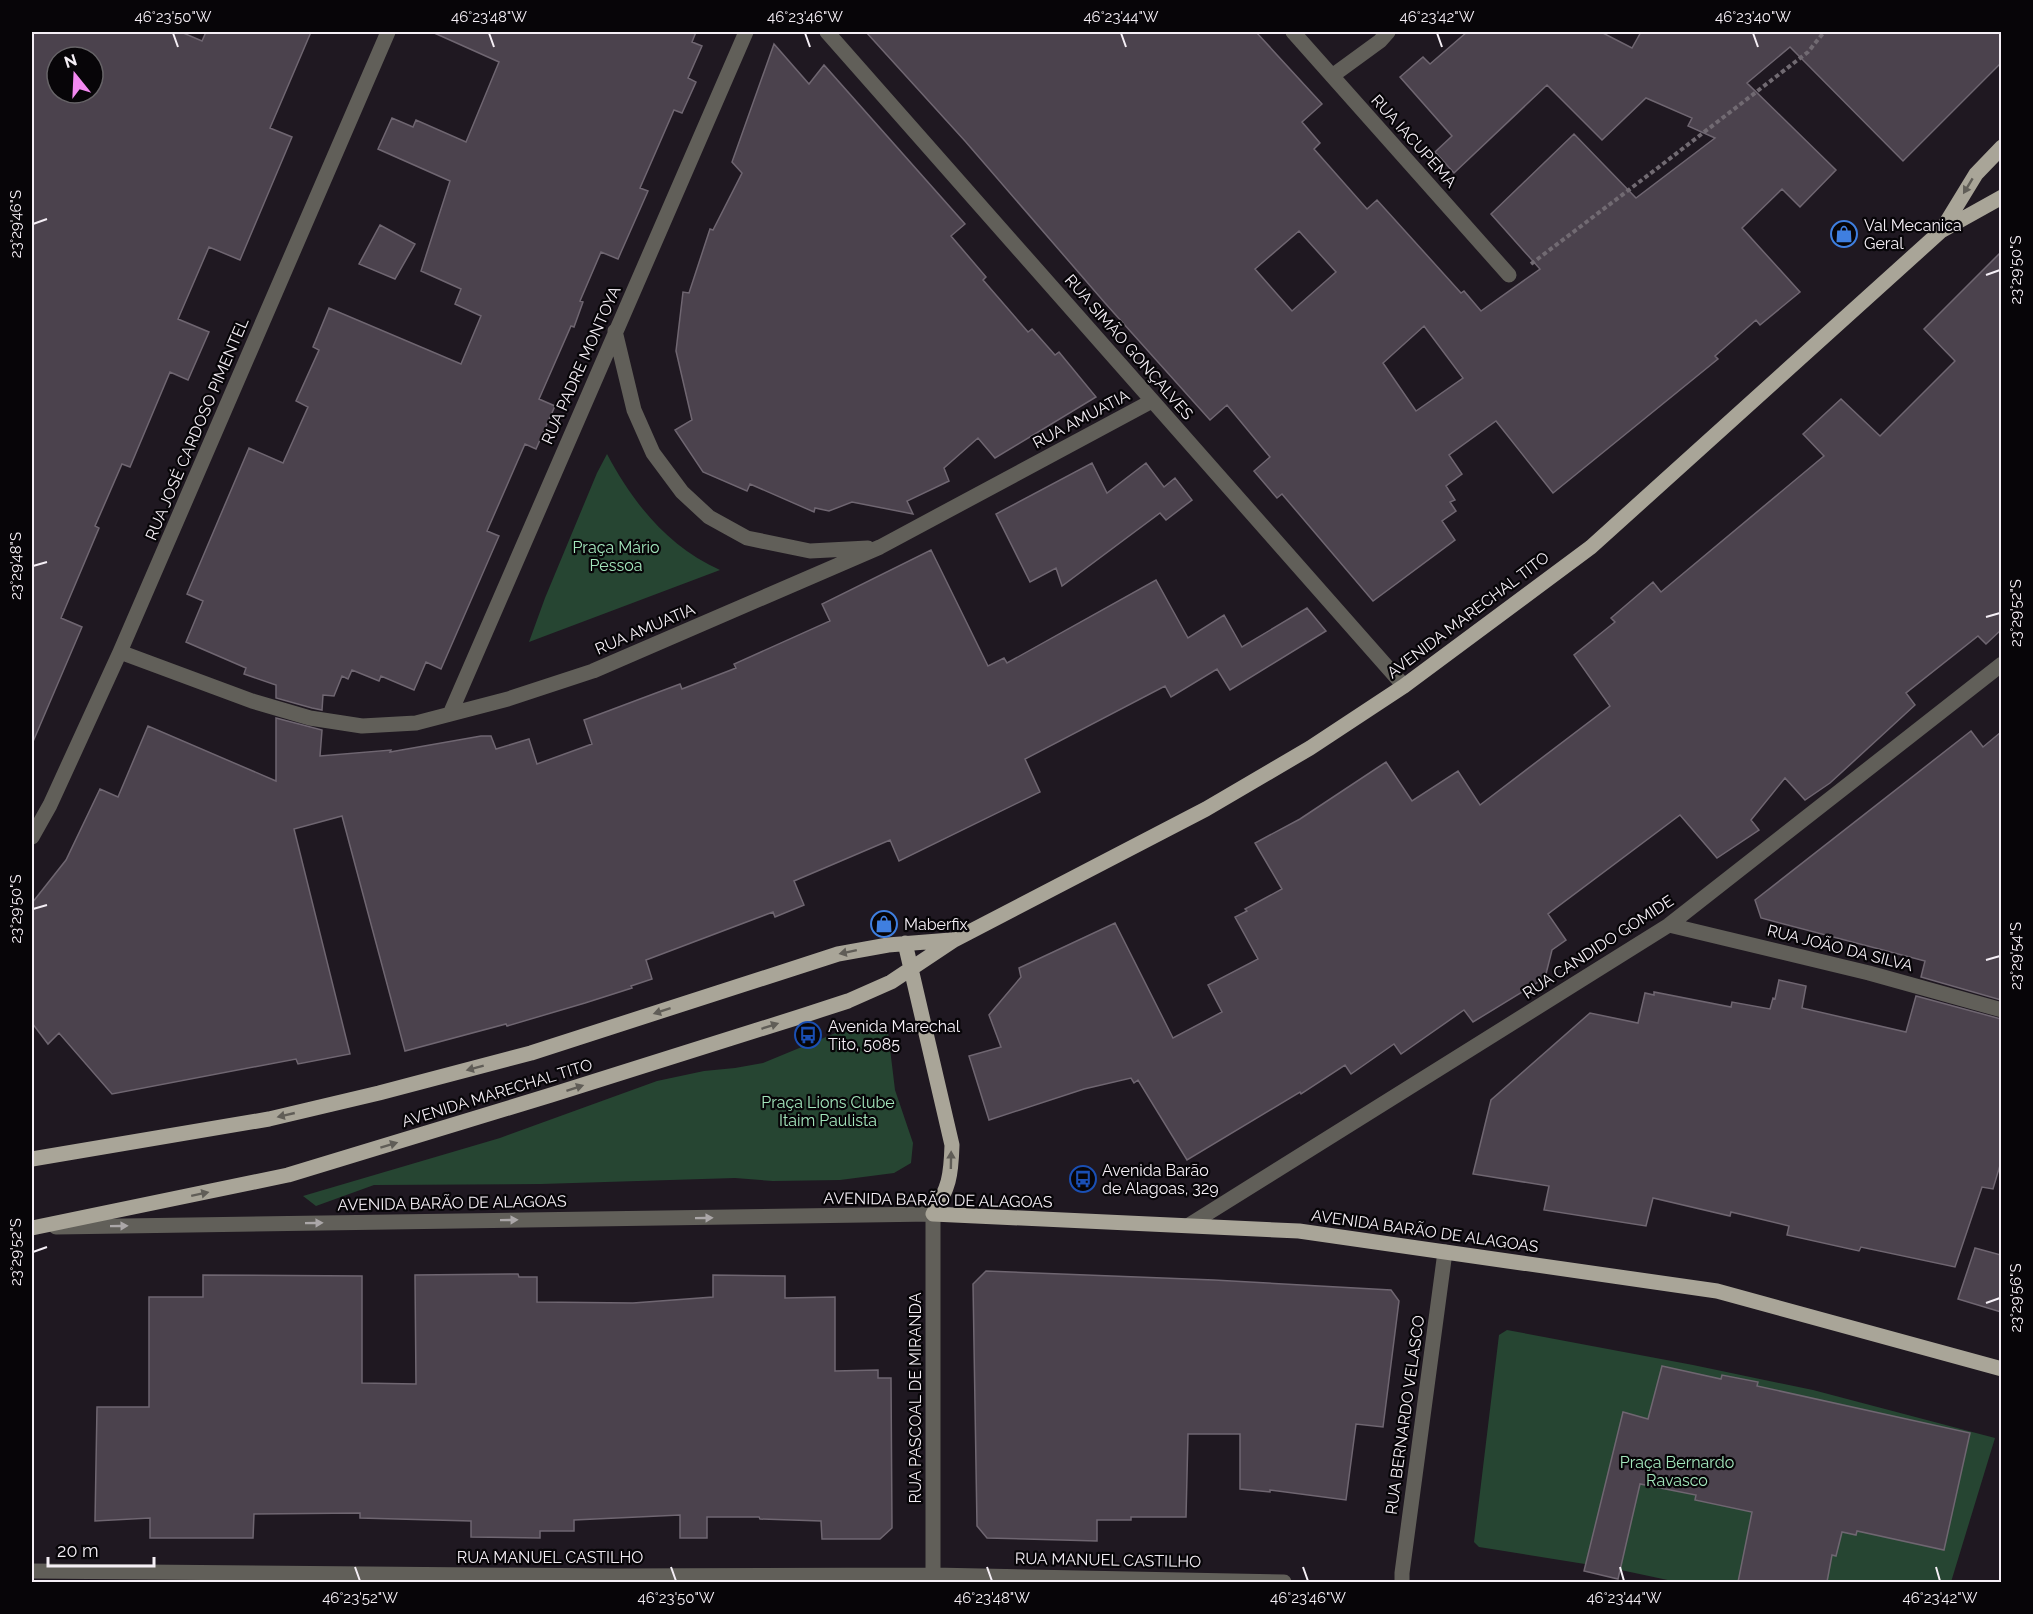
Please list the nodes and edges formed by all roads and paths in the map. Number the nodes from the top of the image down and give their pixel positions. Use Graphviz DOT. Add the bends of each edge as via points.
graph roads {
  1 [pos="388,32"];
  2 [pos="746,32"];
  3 [pos="827,32"];
  4 [pos="1293,32"];
  5 [pos="1388,32"];
  6 [pos="1824,32"];
  7 [pos="1332,76"];
  8 [pos="2001,147"];
  9 [pos="2001,197"];
  10 [pos="1941,231"];
  11 [pos="1509,275"];
  12 [pos="615,331"];
  13 [pos="1152,401"];
  14 [pos="880,548"];
  15 [pos="120,652"];
  16 [pos="2001,664"];
  17 [pos="1404,686"];
  18 [pos="450,714"];
  19 [pos="32,837"];
  20 [pos="1669,925"];
  21 [pos="954,940"];
  22 [pos="905,943"];
  23 [pos="911,968"];
  24 [pos="2001,1010"];
  25 [pos="32,1159"];
  26 [pos="933,1214"];
  27 [pos="1189,1225"];
  28 [pos="36,1227"];
  29 [pos="1445,1252"];
  30 [pos="2001,1368"];
  31 [pos="32,1571"];
  32 [pos="289,1578"];
  33 [pos="610,1579"];
  34 [pos="933,1579"];
  35 [pos="1278,1582"];
  36 [pos="1402,1582"];
  1 -- 15 [label="street, RUA JOSÉ CARDOSO PIMENTEL"];
  2 -- 12 [label="street, RUA PADRE MONTOYA"];
  3 -- 13 [label="street, RUA SIMÃO GONÇALVES"];
  4 -- 7 [label="street, RUA IACUPEMA"];
  5 -- 7 [label="street"];
  6 -- 11 [label="path" via="1808,52 1528,266"];
  7 -- 11 [label="street, RUA IACUPEMA"];
  8 -- 10 [label="main road, AVENIDA MARECHAL TITO, one-way" via="1976,174"];
  9 -- 10 [label="main road, AVENIDA MARECHAL TITO"];
  10 -- 17 [label="main road, AVENIDA MARECHAL TITO" via="1591,547"];
  12 -- 14 [label="street" via="634,410 653,453 682,492 709,517 747,538 810,551"];
  12 -- 18 [label="street, RUA PADRE MONTOYA"];
  13 -- 14 [label="street, RUA AMUATIA"];
  13 -- 17 [label="street, RUA SIMÃO GONÇALVES"];
  14 -- 18 [label="street, RUA AMUATIA" via="593,672"];
  15 -- 18 [label="street, RUA AMUATIA" via="310,718 362,726 416,723"];
  15 -- 19 [label="street, RUA JOSÉ CARDOSO PIMENTEL"];
  16 -- 20 [label="street, RUA CANDIDO GOMIDE"];
  17 -- 21 [label="main road, AVENIDA MARECHAL TITO" via="1310,748 1206,809"];
  20 -- 24 [label="street, RUA JOÃO DA SILVA" via="1869,973"];
  20 -- 27 [label="street, RUA CANDIDO GOMIDE"];
  21 -- 22 [label="main road, AVENIDA MARECHAL TITO"];
  21 -- 23 [label="main road, AVENIDA MARECHAL TITO"];
  22 -- 23 [label="main road"];
  22 -- 25 [label="main road, AVENIDA MARECHAL TITO, one-way" via="838,954 531,1053 379,1094 269,1119"];
  26 -- 23 [label="main road, one-way" via="947,1190 952,1145"];
  28 -- 23 [label="main road, AVENIDA MARECHAL TITO, one-way" via="288,1175 848,1001 891,982"];
  26 -- 27 [label="main road, AVENIDA BARÃO DE ALAGOAS"];
  28 -- 26 [label="street, AVENIDA BARÃO DE ALAGOAS, one-way"];
  26 -- 34 [label="street, RUA PASCOAL DE MIRANDA"];
  27 -- 29 [label="main road, AVENIDA BARÃO DE ALAGOAS" via="1299,1231"];
  29 -- 30 [label="main road, AVENIDA BARÃO DE ALAGOAS" via="1717,1291"];
  29 -- 36 [label="street, RUA BERNARDO VELASCO"];
  31 -- 32 [label="street, RUA MANUEL CASTILHO"];
  32 -- 33 [label="street, RUA MANUEL CASTILHO"];
  33 -- 34 [label="street, RUA MANUEL CASTILHO"];
  34 -- 35 [label="street, RUA MANUEL CASTILHO"];
}
